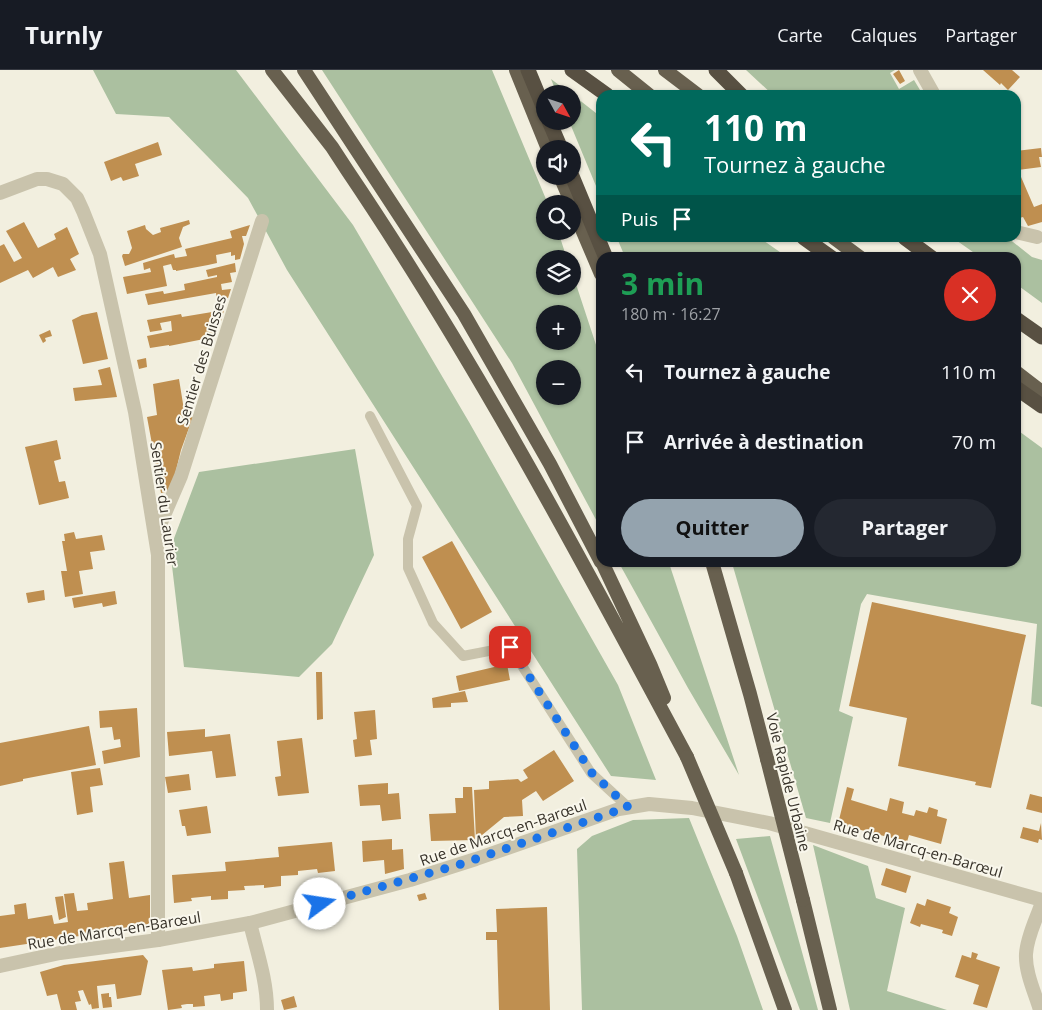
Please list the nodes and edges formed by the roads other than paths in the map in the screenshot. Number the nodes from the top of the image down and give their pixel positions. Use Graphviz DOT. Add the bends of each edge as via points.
graph roads {
  1 [pos="272,70"];
  2 [pos="304,70"];
  3 [pos="516,70"];
  4 [pos="528,70"];
  5 [pos="572,70"];
  6 [pos="618,70"];
  7 [pos="665,70"];
  8 [pos="716,70"];
  9 [pos="920,70"];
  10 [pos="600,90"];
  11 [pos="643,90"];
  12 [pos="691,90"];
  13 [pos="736,90"];
  14 [pos="931,90"];
  15 [pos="536,93"];
  16 [pos="536,105"];
  17 [pos="576,185"];
  18 [pos="0,193"];
  19 [pos="262,221"];
  20 [pos="581,226"];
  21 [pos="1021,233"];
  22 [pos="596,234"];
  23 [pos="1037,237"];
  24 [pos="810,242"];
  25 [pos="839,242"];
  26 [pos="910,242"];
  27 [pos="824,252"];
  28 [pos="853,252"];
  29 [pos="924,252"];
  30 [pos="596,262"];
  31 [pos="1021,322"];
  32 [pos="1042,337"];
  33 [pos="1021,376"];
  34 [pos="1021,391"];
  35 [pos="1042,392"];
  36 [pos="1042,406"];
  37 [pos="370,416"];
  38 [pos="156,534"];
  39 [pos="596,552"];
  40 [pos="603,567"];
  41 [pos="713,567"];
  42 [pos="687,757"];
  43 [pos="628,807"];
  44 [pos="1042,901"];
  45 [pos="250,923"];
  46 [pos="158,940"];
  47 [pos="0,966"];
  48 [pos="267,1010"];
  49 [pos="785,1010"];
  50 [pos="830,1010"];
  51 [pos="1040,1010"];
  1 -- 42 [label="highway" via="332,148 452,334 550,503"];
  2 -- 39 [label="highway" via="464,314 550,464"];
  3 -- 16 [label="highway"];
  4 -- 15 [label="highway"];
  5 -- 10 [label="highway"];
  6 -- 11 [label="highway"];
  7 -- 12 [label="highway"];
  8 -- 13 [label="highway"];
  9 -- 14 [label="street"];
  17 -- 22 [label="highway"];
  18 -- 38 [label="street, Sentier du Laurier" via="37,179 56,180 70,190 83,211 100,254 108,288 135,412"];
  19 -- 38 [label="street, Sentier des Buisses" via="181,476"];
  20 -- 30 [label="highway"];
  21 -- 23 [label="street"];
  24 -- 27 [label="highway"];
  25 -- 28 [label="highway"];
  26 -- 29 [label="highway"];
  31 -- 32 [label="highway"];
  33 -- 35 [label="highway"];
  34 -- 36 [label="highway"];
  37 -- 43 [label="lane" via="417,506 408,539 408,568 432,623 463,656 510,647 592,773"];
  38 -- 46 [label="street, Sentier du Laurier" via="159,595"];
  40 -- 42 [label="highway" via="650,664"];
  41 -- 50 [label="highway, Voie Rapide Urbaine, bridge" via="750,694"];
  42 -- 49 [label="highway, bridge" via="736,873"];
  43 -- 44 [label="street, Rue de Marcq-en-Barœul" via="668,805 744,817"];
  43 -- 45 [label="street, Rue de Marcq-en-Barœul" via="433,873"];
  44 -- 51 [label="street" via="1026,954"];
  45 -- 46 [label="street, Rue de Marcq-en-Barœul"];
  45 -- 48 [label="street" via="264,976"];
  46 -- 47 [label="street, Rue de Marcq-en-Barœul" via="60,953"];
}
